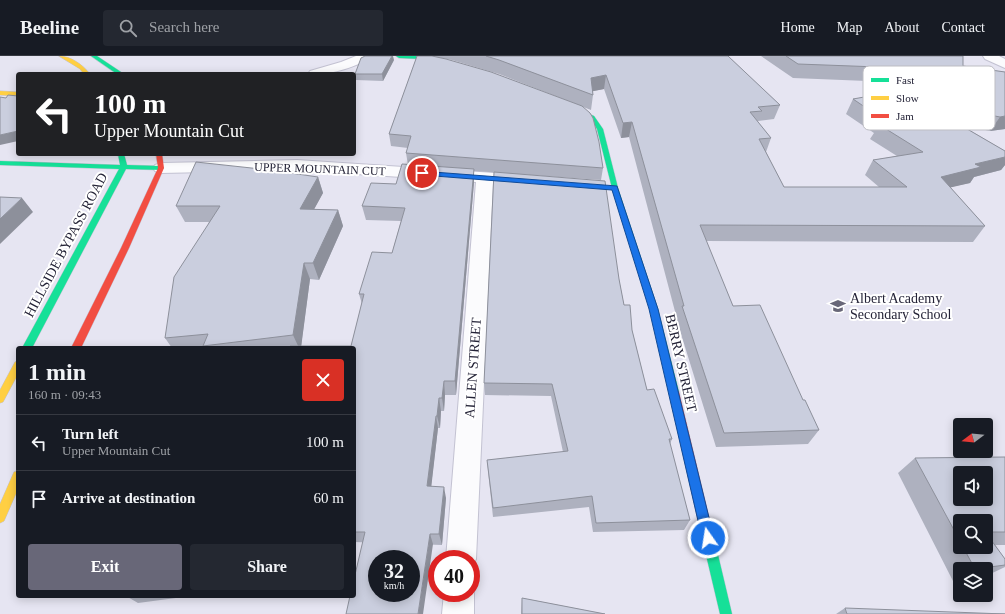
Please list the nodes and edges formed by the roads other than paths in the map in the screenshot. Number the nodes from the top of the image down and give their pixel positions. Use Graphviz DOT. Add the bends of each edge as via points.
graph roads {
  1 [pos="62,56"];
  2 [pos="94,56"];
  3 [pos="367,56"];
  4 [pos="399,56"];
  5 [pos="989,56"];
  6 [pos="1005,64"];
  7 [pos="457,65"];
  8 [pos="85,72"];
  9 [pos="118,72"];
  10 [pos="322,72"];
  11 [pos="0,93"];
  12 [pos="16,94"];
  13 [pos="557,103"];
  14 [pos="122,156"];
  15 [pos="160,161"];
  16 [pos="0,163"];
  17 [pos="124,166"];
  18 [pos="485,177"];
  19 [pos="538,181"];
  20 [pos="28,346"];
  21 [pos="77,346"];
  22 [pos="16,369"];
  23 [pos="0,399"];
  24 [pos="16,481"];
  25 [pos="0,517"];
  26 [pos="462,550"];
  27 [pos="459,602"];
  28 [pos="458,614"];
  29 [pos="726,614"];
  1 -- 8 [label="street"];
  2 -- 9 [label="street"];
  3 -- 10 [label="street"];
  4 -- 7 [label="street"];
  5 -- 6 [label="street"];
  11 -- 12 [label="street"];
  13 -- 29 [label="street, BERRY STREET" via="586,114 600,128 607,187 654,309"];
  14 -- 17 [label="street, HILLSIDE BYPASS ROAD"];
  15 -- 17 [label="street, UPPER MOUNTAIN CUT"];
  15 -- 18 [label="street, UPPER MOUNTAIN CUT" via="297,165"];
  15 -- 21 [label="street" via="125,248"];
  16 -- 17 [label="street, UPPER MOUNTAIN CUT"];
  17 -- 20 [label="street, HILLSIDE BYPASS ROAD"];
  18 -- 19 [label="street, UPPER MOUNTAIN CUT"];
  18 -- 26 [label="street, ALLEN STREET"];
  22 -- 23 [label="street"];
  24 -- 25 [label="street"];
  27 -- 28 [label="street"];
}
